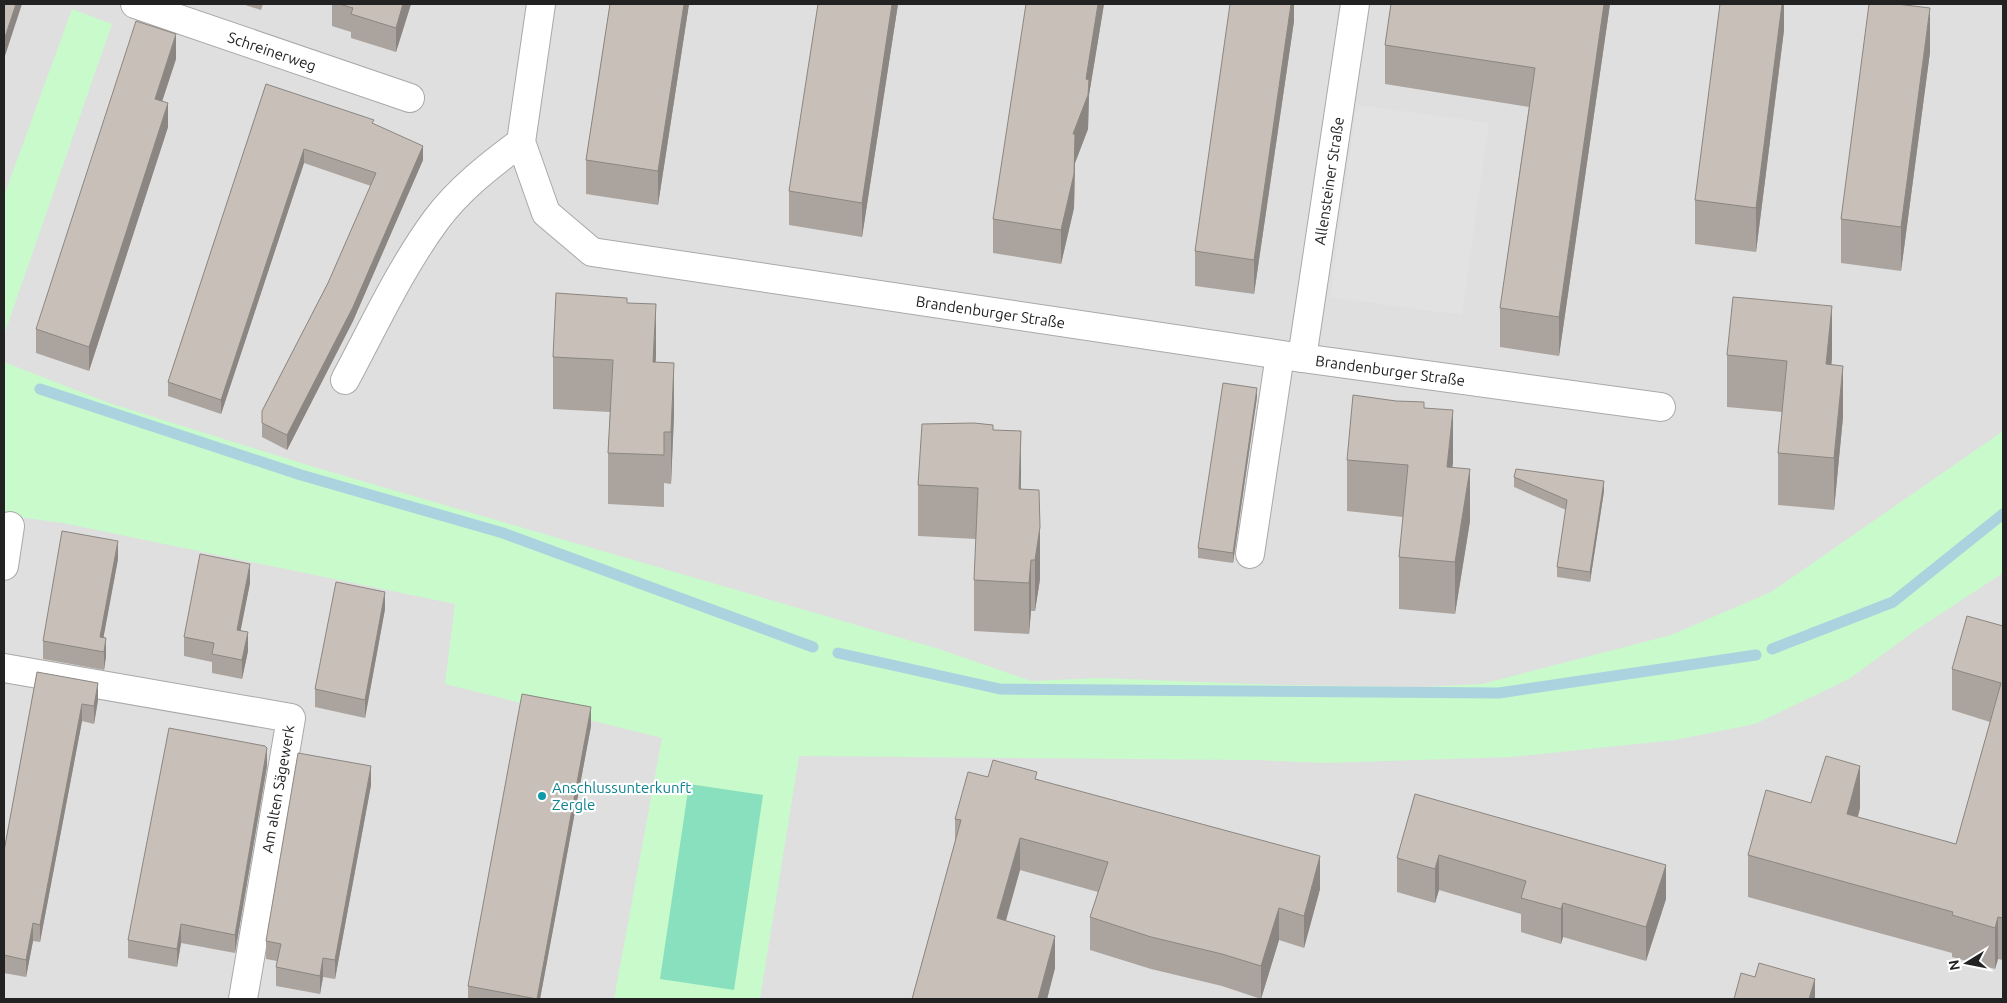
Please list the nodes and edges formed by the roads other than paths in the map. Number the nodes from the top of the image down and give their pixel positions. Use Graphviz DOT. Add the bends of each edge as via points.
graph roads {
  1 [pos="135,4"];
  2 [pos="541,4"];
  3 [pos="1354,4"];
  4 [pos="410,98"];
  5 [pos="521,142"];
  6 [pos="1291,357"];
  7 [pos="345,380"];
  8 [pos="1661,407"];
  9 [pos="10,526"];
  10 [pos="1250,554"];
  11 [pos="4,566"];
  12 [pos="4,668"];
  13 [pos="242,999"];
  1 -- 4 [label="street, Schreinerweg"];
  2 -- 5 [label="street, Brandenburger Straße"];
  3 -- 6 [label="street, Allensteiner Straße"];
  5 -- 6 [label="street, Brandenburger Straße" via="546,213 592,252"];
  5 -- 7 [label="street" via="479,174 437,218 414,253"];
  6 -- 8 [label="street, Brandenburger Straße"];
  6 -- 10 [label="street, Allensteiner Straße"];
  9 -- 11 [label="street"];
  12 -- 13 [label="street, Am alten Sägewerk" via="290,718"];
}
